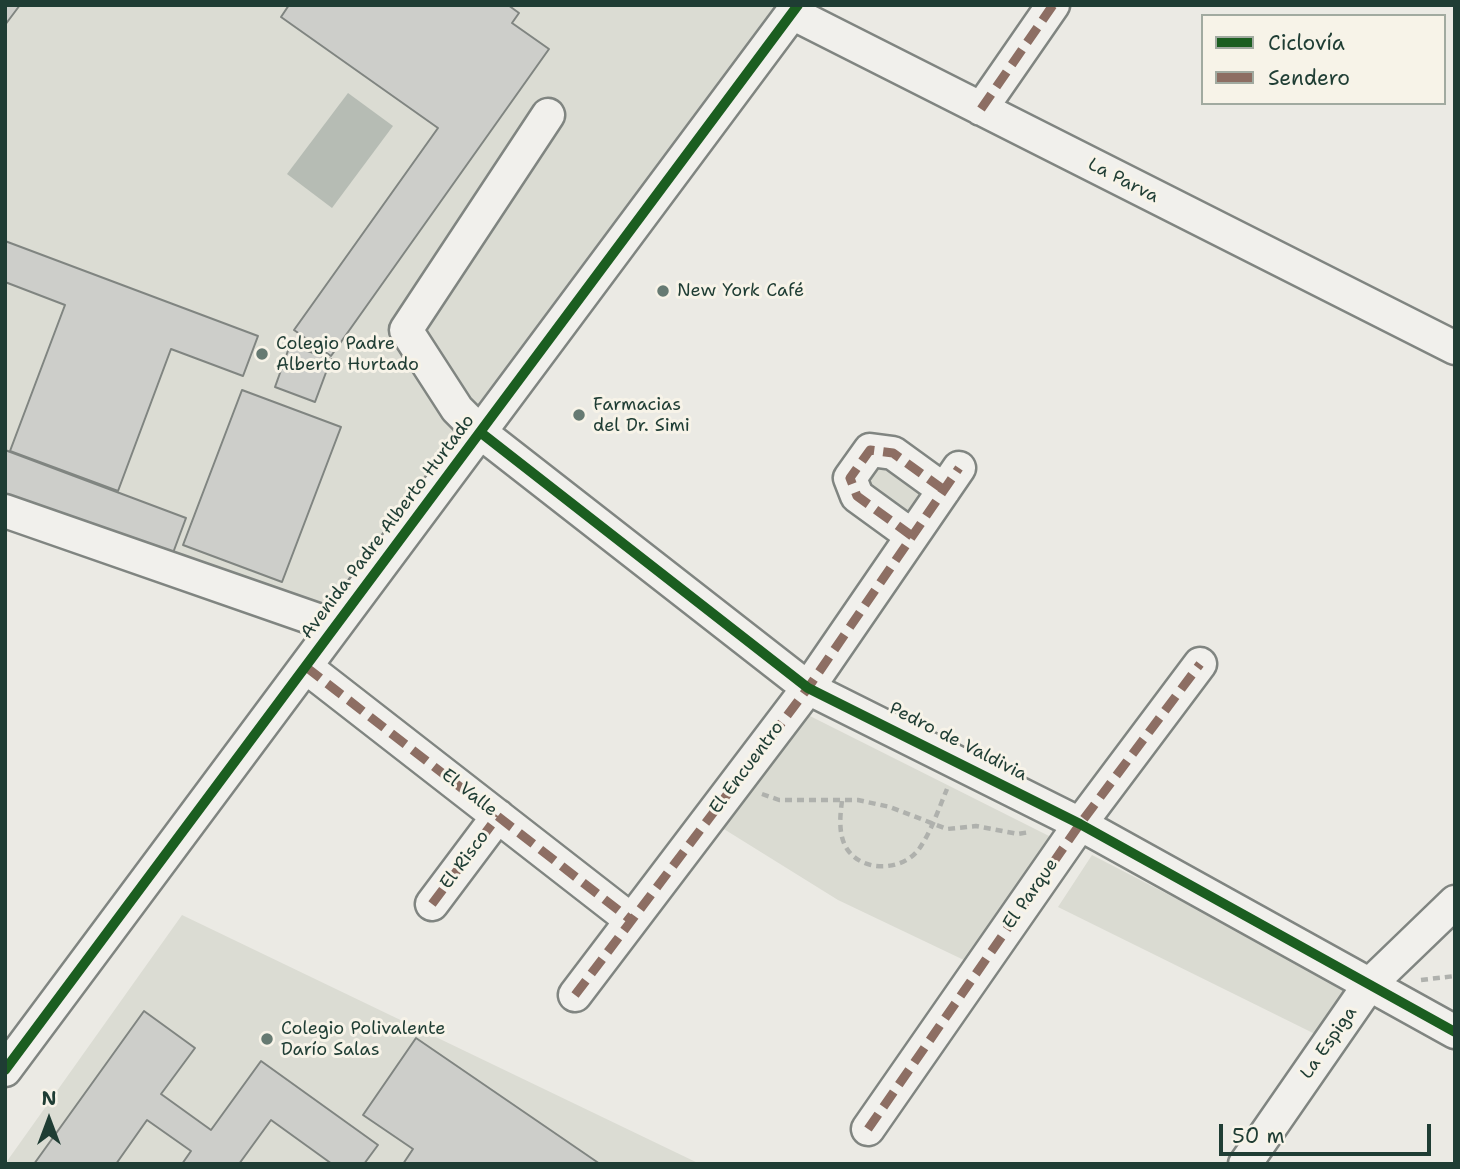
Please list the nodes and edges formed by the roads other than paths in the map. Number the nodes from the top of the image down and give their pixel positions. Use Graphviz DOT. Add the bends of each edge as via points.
graph roads {
  1 [pos="1053,5"];
  2 [pos="795,9"];
  3 [pos="981,109"];
  4 [pos="548,116"];
  5 [pos="1455,348"];
  6 [pos="480,432"];
  7 [pos="5,511"];
  8 [pos="912,536"];
  9 [pos="335,626"];
  10 [pos="1200,664"];
  11 [pos="306,667"];
  12 [pos="808,688"];
  13 [pos="498,816"];
  14 [pos="1080,824"];
  15 [pos="1455,902"];
  16 [pos="432,904"];
  17 [pos="631,920"];
  18 [pos="1369,985"];
  19 [pos="576,995"];
  20 [pos="1455,1031"];
  21 [pos="5,1070"];
  22 [pos="868,1129"];
  23 [pos="1245,1164"];
  1 -- 3 [label="street"];
  2 -- 3 [label="street, La Parva"];
  2 -- 6 [label="street, Avenida Padre Alberto Hurtado"];
  3 -- 5 [label="street, La Parva"];
  4 -- 6 [label="street, Pedro de Valdivia" via="406,330 457,409"];
  6 -- 9 [label="street, Avenida Padre Alberto Hurtado"];
  6 -- 12 [label="street, Pedro de Valdivia"];
  7 -- 9 [label="street"];
  8 -- 8 [label="street, El Encuentro" via="857,496 850,478 870,450 893,453 951,479"];
  8 -- 12 [label="street, El Encuentro"];
  9 -- 11 [label="street, Avenida Padre Alberto Hurtado"];
  10 -- 14 [label="street, El Parque"];
  11 -- 13 [label="street, El Valle"];
  11 -- 21 [label="street, Avenida Padre Alberto Hurtado"];
  12 -- 14 [label="street, Pedro de Valdivia"];
  12 -- 17 [label="street, El Encuentro"];
  13 -- 16 [label="street, El Risco"];
  13 -- 17 [label="street, El Valle"];
  14 -- 18 [label="street, Pedro de Valdivia"];
  14 -- 22 [label="street, El Parque"];
  15 -- 18 [label="street, La Espiga"];
  17 -- 19 [label="street, El Encuentro"];
  18 -- 20 [label="street, Pedro de Valdivia"];
  18 -- 23 [label="street, La Espiga"];
}
